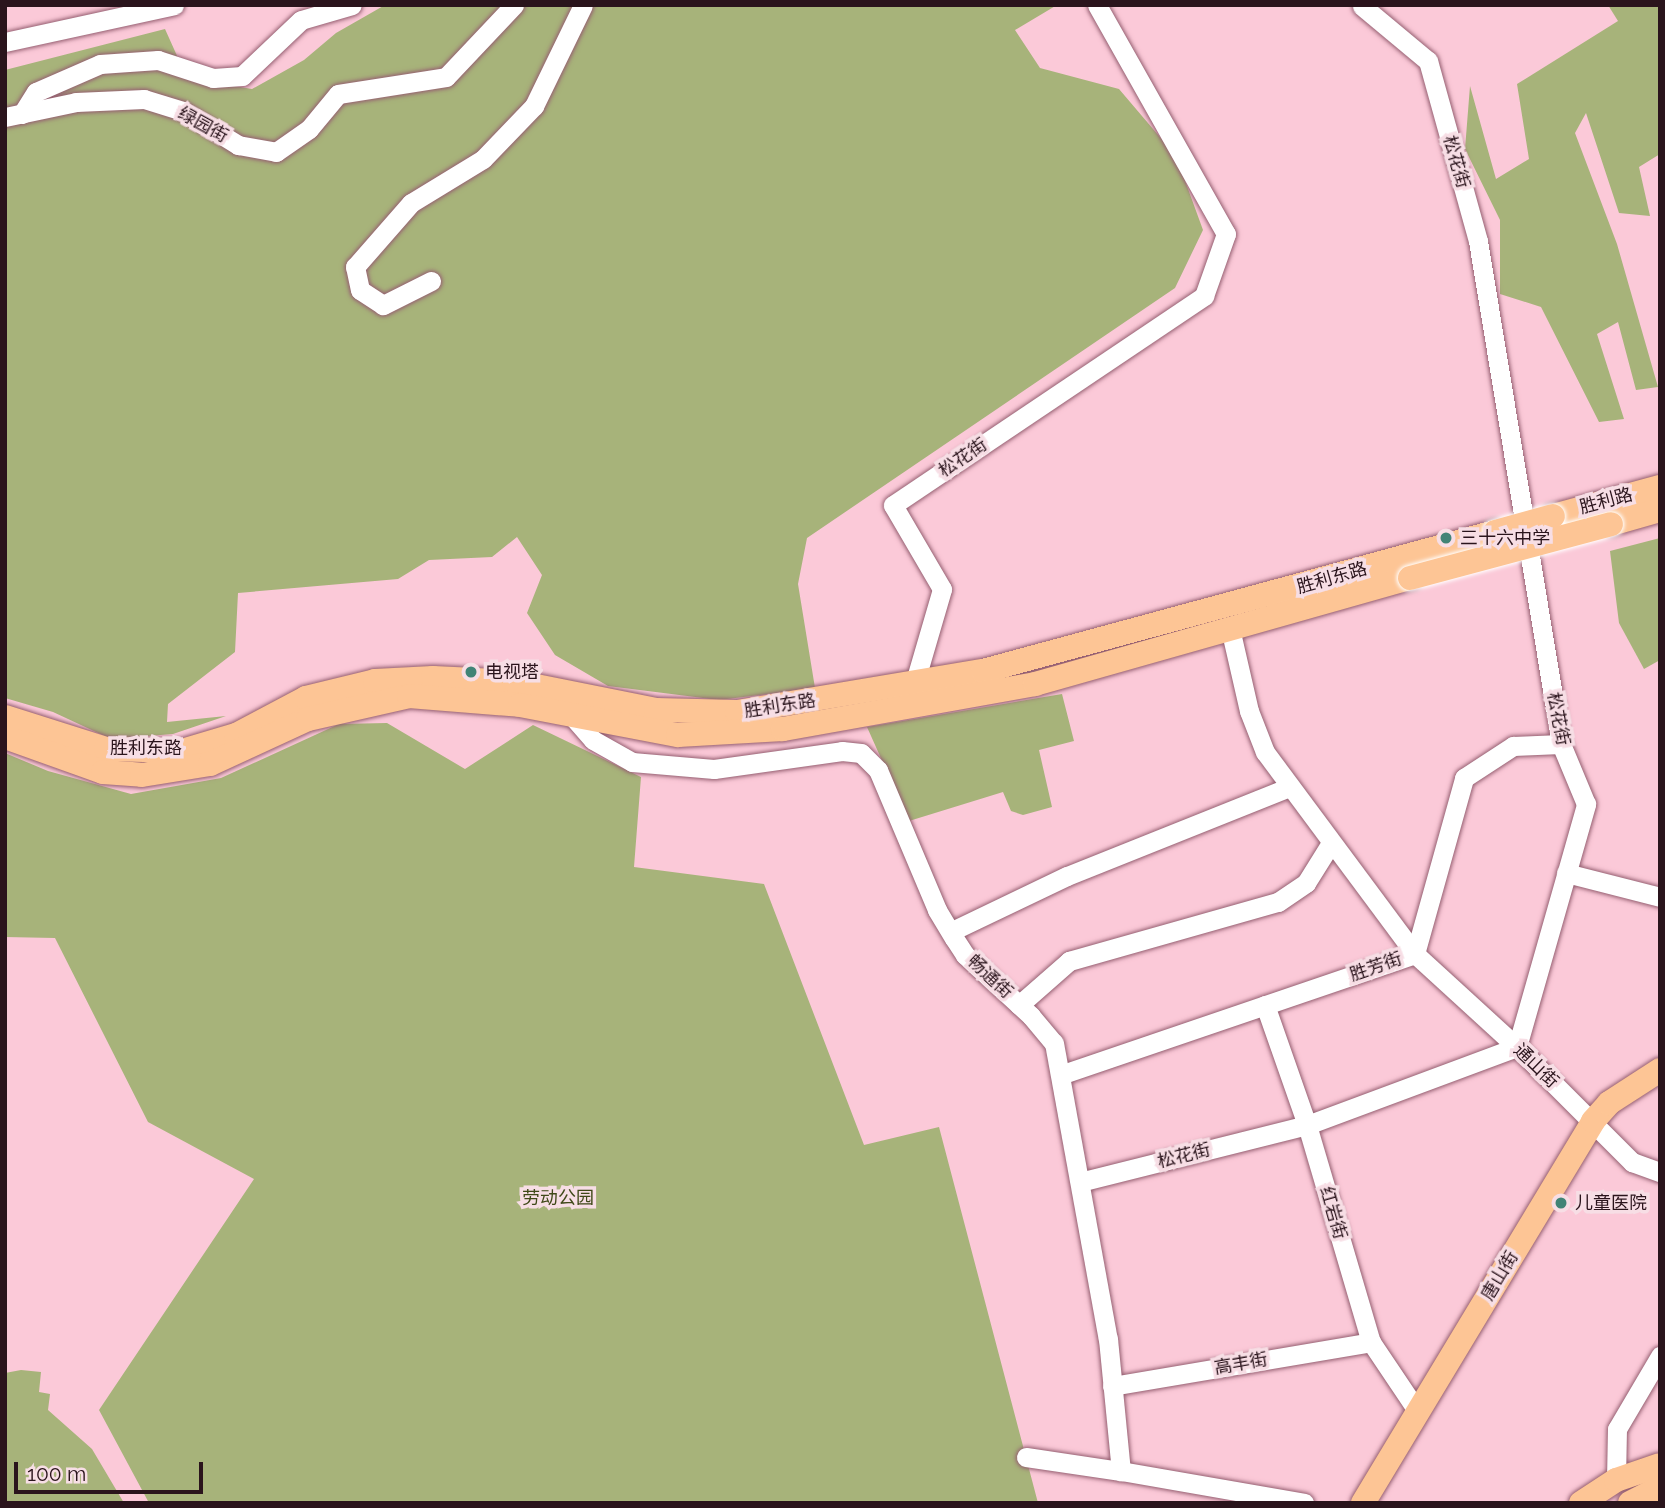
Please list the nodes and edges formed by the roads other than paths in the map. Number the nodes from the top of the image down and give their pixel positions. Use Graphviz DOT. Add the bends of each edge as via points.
graph roads {
  1 [pos="174,5"];
  2 [pos="352,5"];
  3 [pos="514,5"];
  4 [pos="583,5"];
  5 [pos="1097,5"];
  6 [pos="1362,6"];
  7 [pos="5,41"];
  8 [pos="13,116"];
  9 [pos="430,281"];
  10 [pos="1660,487"];
  11 [pos="1660,510"];
  12 [pos="1553,516"];
  13 [pos="1230,628"];
  14 [pos="914,685"];
  15 [pos="5,717"];
  16 [pos="573,717"];
  17 [pos="5,737"];
  18 [pos="1561,744"];
  19 [pos="1289,787"];
  20 [pos="1331,843"];
  21 [pos="1566,873"];
  22 [pos="1660,897"];
  23 [pos="951,931"];
  24 [pos="1415,954"];
  25 [pos="1019,1005"];
  26 [pos="1265,1005"];
  27 [pos="1517,1047"];
  28 [pos="1660,1070"];
  29 [pos="1063,1074"];
  30 [pos="1593,1121"];
  31 [pos="1307,1125"];
  32 [pos="1660,1172"];
  33 [pos="1080,1182"];
  34 [pos="1371,1342"];
  35 [pos="1660,1356"];
  36 [pos="1112,1386"];
  37 [pos="1418,1412"];
  38 [pos="1660,1451"];
  39 [pos="1026,1457"];
  40 [pos="1660,1465"];
  41 [pos="1121,1471"];
  42 [pos="1616,1480"];
  43 [pos="1660,1488"];
  44 [pos="1304,1503"];
  45 [pos="1363,1503"];
  46 [pos="1580,1503"];
  47 [pos="1630,1503"];
  1 -- 7 [label="street"];
  2 -- 8 [label="street" via="301,20 242,76 212,78 158,60 100,64 36,92"];
  3 -- 8 [label="street, 绿园街" via="446,77 338,94 309,129 276,152 238,145 183,111 144,99 76,102"];
  4 -- 9 [label="street" via="534,106 483,159 411,203 355,267 359,290 383,305"];
  5 -- 14 [label="street, 松花街" via="1226,234 1204,296 893,505 942,589"];
  6 -- 18 [label="street, 松花街" via="1428,61 1478,241"];
  10 -- 12 [label="main road, 胜利路"];
  11 -- 13 [label="main road, 胜利路, bridge"];
  12 -- 14 [label="main road, 胜利东路, bridge" via="1187,618"];
  13 -- 16 [label="main road, 胜利路" via="995,693 783,730 678,735"];
  13 -- 19 [label="street, 通山街" via="1255,731"];
  14 -- 15 [label="main road, 胜利东路" via="737,712 656,710 516,682 374,681 306,698 236,735 182,751 106,749"];
  16 -- 17 [label="main road, 胜利路" via="482,700 409,696 309,719 210,764 142,775 103,772"];
  16 -- 23 [label="street, 畅通街" via="593,740 632,762 714,769 842,751 861,753 878,770 937,910"];
  18 -- 21 [label="street, 松花街" via="1586,804"];
  18 -- 24 [label="street, 胜芳街" via="1513,746 1464,778"];
  19 -- 20 [label="street, 通山街"];
  19 -- 23 [label="street" via="1067,876"];
  20 -- 24 [label="street, 通山街"];
  20 -- 25 [label="street" via="1306,883 1278,902 1069,961"];
  21 -- 22 [label="street"];
  21 -- 27 [label="street, 松花街"];
  23 -- 25 [label="street, 畅通街" via="965,954"];
  24 -- 26 [label="street, 胜芳街"];
  24 -- 27 [label="street, 通山街"];
  25 -- 29 [label="street, 畅通街" via="1054,1043"];
  26 -- 29 [label="street, 胜芳街"];
  26 -- 31 [label="street, 红岩街"];
  27 -- 30 [label="street, 通山街"];
  27 -- 31 [label="street, 松花街"];
  28 -- 30 [label="main road, 唐山街" via="1609,1103"];
  29 -- 33 [label="street, 畅通街"];
  30 -- 32 [label="street, 通山街" via="1632,1162"];
  30 -- 37 [label="main road, 唐山街"];
  31 -- 33 [label="street, 松花街"];
  31 -- 34 [label="street, 红岩街"];
  33 -- 36 [label="street, 畅通街"];
  34 -- 36 [label="street, 高丰街"];
  34 -- 37 [label="street, 红岩街"];
  35 -- 42 [label="street" via="1617,1429"];
  36 -- 41 [label="street, 畅通街"];
  37 -- 45 [label="main road, 唐山街"];
  38 -- 42 [label="main road"];
  39 -- 41 [label="street"];
  40 -- 42 [label="main road"];
  41 -- 44 [label="street"];
  42 -- 46 [label="main road"];
  43 -- 47 [label="main road"];
}
